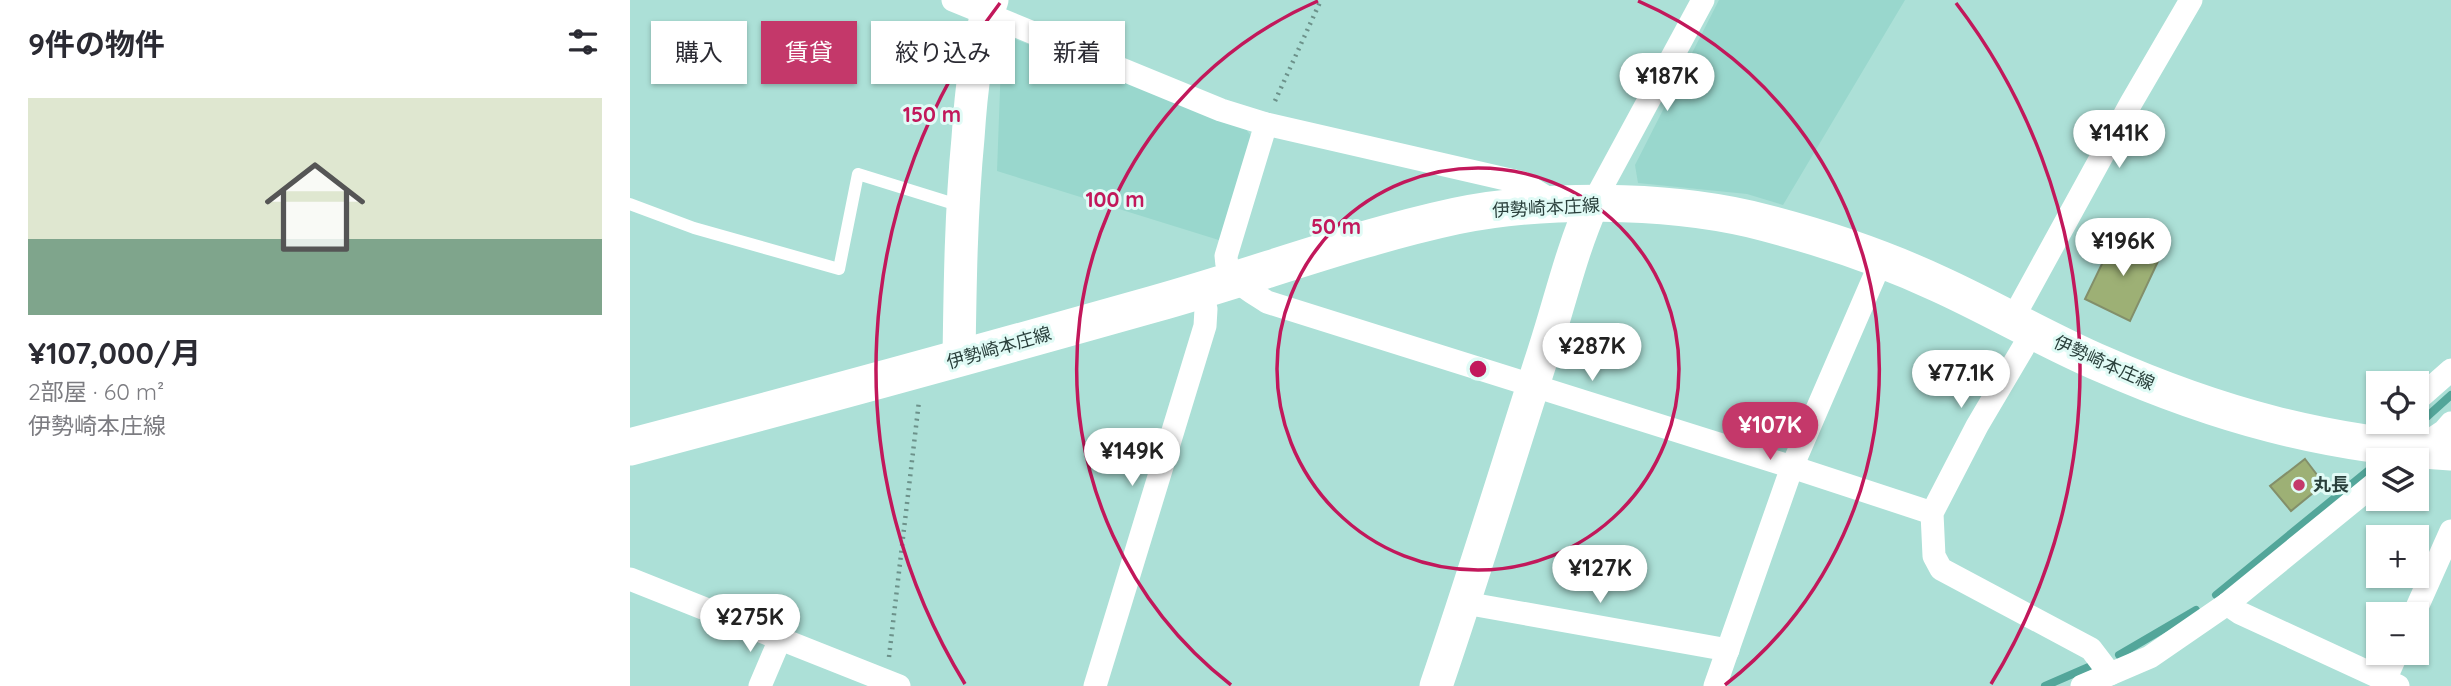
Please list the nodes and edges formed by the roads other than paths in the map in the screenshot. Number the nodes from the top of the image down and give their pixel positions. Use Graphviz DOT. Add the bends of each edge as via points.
graph roads {
  1 [pos="953,0"];
  2 [pos="1703,0"];
  3 [pos="2191,0"];
  4 [pos="989,7"];
  5 [pos="1266,124"];
  6 [pos="630,204"];
  7 [pos="1575,205"];
  8 [pos="962,206"];
  9 [pos="1882,259"];
  10 [pos="1237,281"];
  11 [pos="1201,291"];
  12 [pos="2023,325"];
  13 [pos="959,359"];
  14 [pos="2451,370"];
  15 [pos="1533,388"];
  16 [pos="2429,389"];
  17 [pos="2451,423"];
  18 [pos="2366,433"];
  19 [pos="2382,434"];
  20 [pos="630,447"];
  21 [pos="2411,448"];
  22 [pos="2428,448"];
  23 [pos="1792,467"];
  24 [pos="2366,491"];
  25 [pos="1932,513"];
  26 [pos="2451,531"];
  27 [pos="630,579"];
  28 [pos="2419,602"];
  29 [pos="1465,603"];
  30 [pos="2227,604"];
  31 [pos="780,639"];
  32 [pos="1728,650"];
  33 [pos="2394,665"];
  34 [pos="2110,674"];
  35 [pos="2390,683"];
  36 [pos="890,685"];
  37 [pos="760,686"];
  38 [pos="1095,686"];
  39 [pos="1436,686"];
  40 [pos="1715,686"];
  41 [pos="2082,686"];
  1 -- 4 [label="street"];
  2 -- 7 [label="street"];
  3 -- 12 [label="street" via="2131,103"];
  4 -- 5 [label="street" via="1190,98"];
  4 -- 8 [label="street" via="971,94"];
  5 -- 7 [label="street" via="1523,183"];
  5 -- 10 [label="street" via="1226,256 1226,267"];
  6 -- 8 [label="lane" via="694,228 839,269 858,174"];
  7 -- 9 [label="main road, 伊勢崎本庄線" via="1706,211 1794,231"];
  7 -- 10 [label="main road, 伊勢崎本庄線" via="1525,206 1458,216"];
  7 -- 15 [label="street" via="1578,235"];
  8 -- 13 [label="street"];
  9 -- 12 [label="main road, 伊勢崎本庄線"];
  9 -- 23 [label="street"];
  10 -- 11 [label="main road, 伊勢崎本庄線"];
  10 -- 15 [label="street" via="1267,302"];
  11 -- 13 [label="main road, 伊勢崎本庄線"];
  11 -- 38 [label="street" via="1205,326"];
  12 -- 18 [label="main road, 伊勢崎本庄線" via="2100,363 2220,410 2289,430"];
  12 -- 25 [label="street"];
  13 -- 20 [label="main road, 伊勢崎本庄線"];
  14 -- 16 [label="street"];
  15 -- 23 [label="street"];
  15 -- 29 [label="street"];
  17 -- 22 [label="street"];
  19 -- 21 [label="main road, 伊勢崎本庄線"];
  23 -- 25 [label="street"];
  23 -- 32 [label="street"];
  24 -- 30 [label="street"];
  25 -- 34 [label="street" via="1934,556 1941,569 2091,649"];
  26 -- 28 [label="street"];
  27 -- 31 [label="street"];
  29 -- 32 [label="street"];
  29 -- 39 [label="street"];
  30 -- 34 [label="street" via="2150,657"];
  30 -- 35 [label="street"];
  31 -- 36 [label="street"];
  31 -- 37 [label="street"];
  32 -- 40 [label="street"];
  33 -- 35 [label="street"];
  34 -- 41 [label="street"];
}
